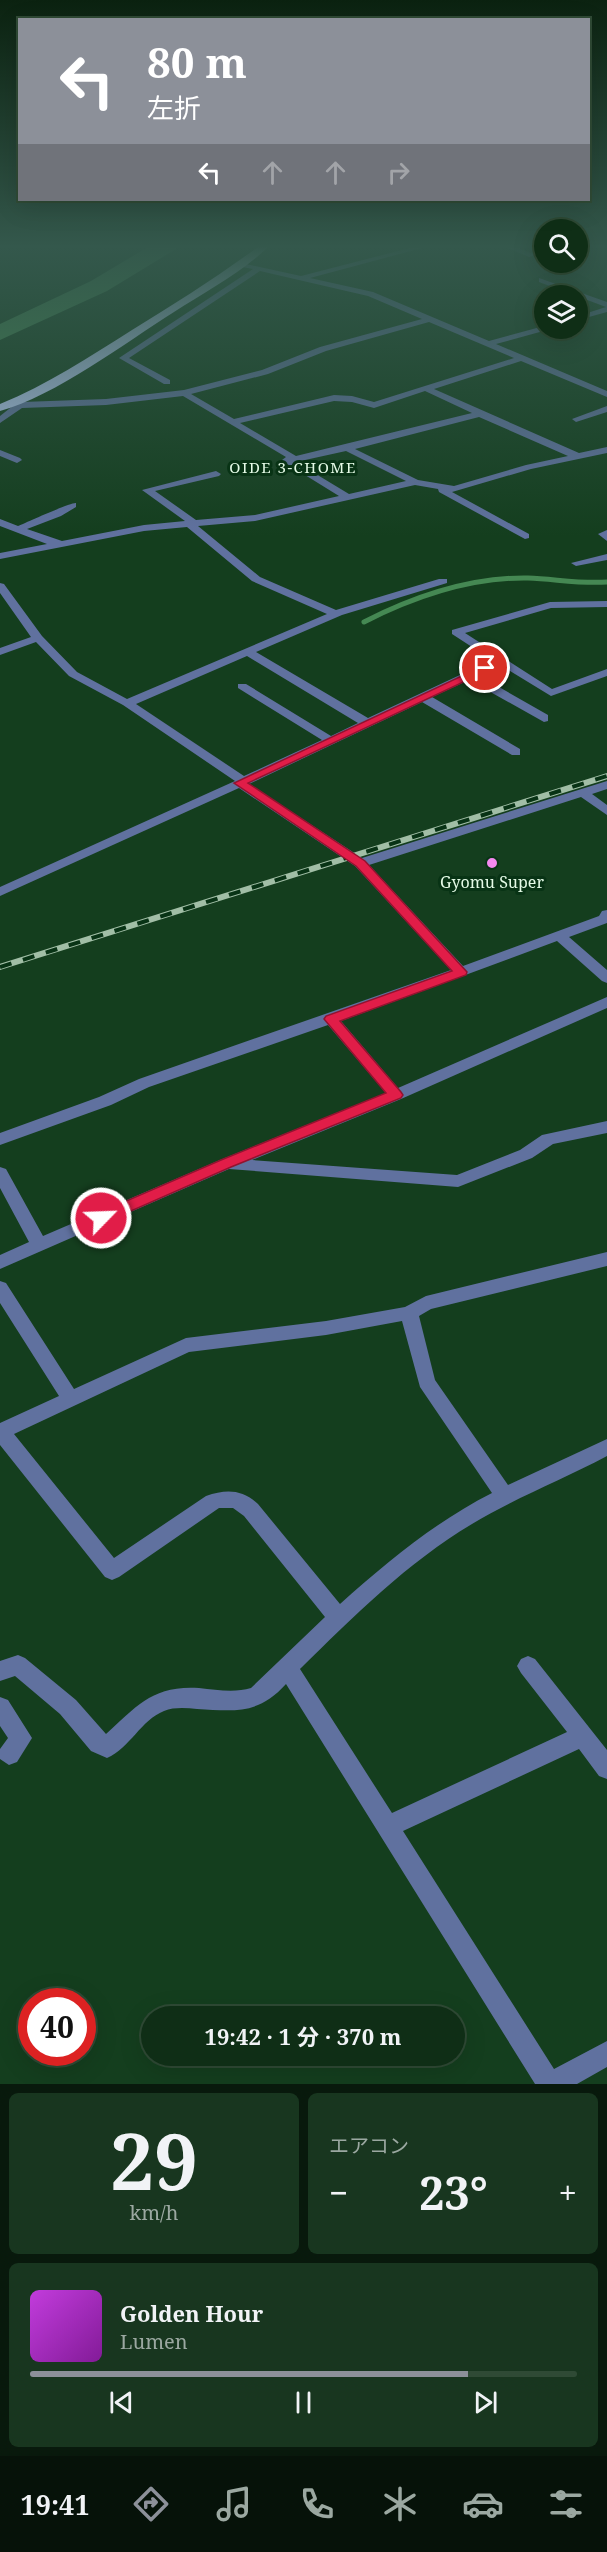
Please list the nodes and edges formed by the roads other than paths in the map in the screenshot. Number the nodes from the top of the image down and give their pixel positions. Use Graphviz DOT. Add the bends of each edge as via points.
graph roads {
  1 [pos="122,341"];
  2 [pos="148,341"];
  3 [pos="350,341"];
  4 [pos="482,341"];
  5 [pos="498,341"];
  6 [pos="489,344"];
  7 [pos="520,358"];
  8 [pos="167,382"];
  9 [pos="425,388"];
  10 [pos="184,393"];
  11 [pos="607,394"];
  12 [pos="18,404"];
  13 [pos="0,408"];
  14 [pos="607,409"];
  15 [pos="480,414"];
  16 [pos="576,419"];
  17 [pos="0,420"];
  18 [pos="232,422"];
  19 [pos="347,448"];
  20 [pos="607,450"];
  21 [pos="0,453"];
  22 [pos="577,456"];
  23 [pos="295,459"];
  24 [pos="17,460"];
  25 [pos="216,474"];
  26 [pos="415,482"];
  27 [pos="431,485"];
  28 [pos="346,496"];
  29 [pos="73,505"];
  30 [pos="0,522"];
  31 [pos="192,524"];
  32 [pos="18,529"];
  33 [pos="525,536"];
  34 [pos="65,544"];
  35 [pos="0,556"];
  36 [pos="607,557"];
  37 [pos="576,563"];
  38 [pos="443,581"];
  39 [pos="0,586"];
  40 [pos="607,604"];
  41 [pos="336,614"];
  42 [pos="38,638"];
  43 [pos="0,652"];
  44 [pos="248,652"];
  45 [pos="501,660"];
  46 [pos="607,672"];
  47 [pos="469,675"];
  48 [pos="242,686"];
  49 [pos="423,697"];
  50 [pos="127,703"];
  51 [pos="544,718"];
  52 [pos="367,723"];
  53 [pos="330,740"];
  54 [pos="516,752"];
  55 [pos="241,782"];
  56 [pos="607,785"];
  57 [pos="583,793"];
  58 [pos="607,811"];
  59 [pos="360,863"];
  60 [pos="0,892"];
  61 [pos="607,914"];
  62 [pos="560,938"];
  63 [pos="461,972"];
  64 [pos="607,978"];
  65 [pos="607,1002"];
  66 [pos="331,1019"];
  67 [pos="396,1095"];
  68 [pos="607,1127"];
  69 [pos="0,1138"];
  70 [pos="226,1164"];
  71 [pos="0,1173"];
  72 [pos="39,1245"];
  73 [pos="607,1259"];
  74 [pos="0,1262"];
  75 [pos="0,1288"];
  76 [pos="409,1313"];
  77 [pos="71,1399"];
  78 [pos="0,1432"];
  79 [pos="607,1447"];
  80 [pos="505,1497"];
  81 [pos="338,1617"];
  82 [pos="528,1666"];
  83 [pos="287,1667"];
  84 [pos="0,1671"];
  85 [pos="0,1707"];
  86 [pos="583,1736"];
  87 [pos="9,1754"];
  88 [pos="607,1768"];
  89 [pos="387,1827"];
  90 [pos="607,2053"];
  91 [pos="550,2084"];
  1 -- 12 [label="highway"];
  2 -- 8 [label="street" via="123,358"];
  3 -- 10 [label="street" via="265,372"];
  4 -- 6 [label="street"];
  5 -- 6 [label="street"];
  6 -- 7 [label="street"];
  7 -- 9 [label="street"];
  7 -- 11 [label="street"];
  9 -- 15 [label="street"];
  9 -- 18 [label="street" via="374,405 334,398"];
  10 -- 12 [label="street" via="106,402"];
  10 -- 18 [label="street"];
  12 -- 13 [label="highway"];
  12 -- 17 [label="street"];
  14 -- 16 [label="street"];
  15 -- 19 [label="street"];
  15 -- 22 [label="street"];
  18 -- 23 [label="street"];
  19 -- 23 [label="street"];
  19 -- 26 [label="street"];
  20 -- 22 [label="street"];
  21 -- 24 [label="street"];
  22 -- 27 [label="street" via="454,489"];
  23 -- 28 [label="street" via="288,459"];
  25 -- 31 [label="street" via="147,490"];
  26 -- 27 [label="street"];
  26 -- 28 [label="street"];
  27 -- 33 [label="street"];
  28 -- 31 [label="street" via="255,518"];
  29 -- 32 [label="street"];
  30 -- 32 [label="street"];
  31 -- 34 [label="street" via="144,528"];
  31 -- 41 [label="street" via="256,579"];
  32 -- 34 [label="street"];
  34 -- 35 [label="street"];
  36 -- 37 [label="street"];
  38 -- 41 [label="street"];
  39 -- 42 [label="street"];
  40 -- 45 [label="street" via="550,605 456,632"];
  41 -- 44 [label="street"];
  42 -- 43 [label="street"];
  42 -- 50 [label="street" via="74,674"];
  44 -- 50 [label="street"];
  44 -- 52 [label="street"];
  45 -- 46 [label="street" via="551,693"];
  45 -- 47 [label="street"];
  47 -- 49 [label="street"];
  47 -- 51 [label="street"];
  48 -- 53 [label="street"];
  49 -- 52 [label="street"];
  49 -- 54 [label="street"];
  50 -- 55 [label="street"];
  52 -- 53 [label="street"];
  53 -- 55 [label="street"];
  55 -- 59 [label="street"];
  55 -- 60 [label="street"];
  56 -- 57 [label="street"];
  57 -- 58 [label="street"];
  57 -- 59 [label="street"];
  59 -- 63 [label="street"];
  61 -- 62 [label="street" via="604,920"];
  62 -- 63 [label="street"];
  62 -- 64 [label="street"];
  63 -- 66 [label="street"];
  65 -- 67 [label="street"];
  66 -- 67 [label="street"];
  66 -- 69 [label="street" via="144,1083"];
  67 -- 70 [label="street"];
  68 -- 70 [label="street" via="548,1139 526,1154 458,1181"];
  70 -- 72 [label="street"];
  71 -- 72 [label="street"];
  72 -- 74 [label="street"];
  73 -- 76 [label="street" via="426,1303"];
  75 -- 77 [label="street"];
  76 -- 77 [label="street" via="326,1328 186,1345"];
  76 -- 80 [label="street" via="426,1382"];
  77 -- 78 [label="street"];
  78 -- 81 [label="street" via="112,1571 213,1502 237,1499 251,1510"];
  79 -- 80 [label="street"];
  80 -- 81 [label="street" via="446,1530"];
  81 -- 83 [label="street"];
  82 -- 86 [label="street"];
  83 -- 84 [label="street" via="258,1696 239,1700 166,1700 147,1708 107,1747 18,1665"];
  83 -- 89 [label="street"];
  85 -- 87 [label="street" via="21,1738"];
  86 -- 88 [label="street"];
  86 -- 89 [label="street"];
  89 -- 91 [label="street"];
  90 -- 91 [label="street"];
}
